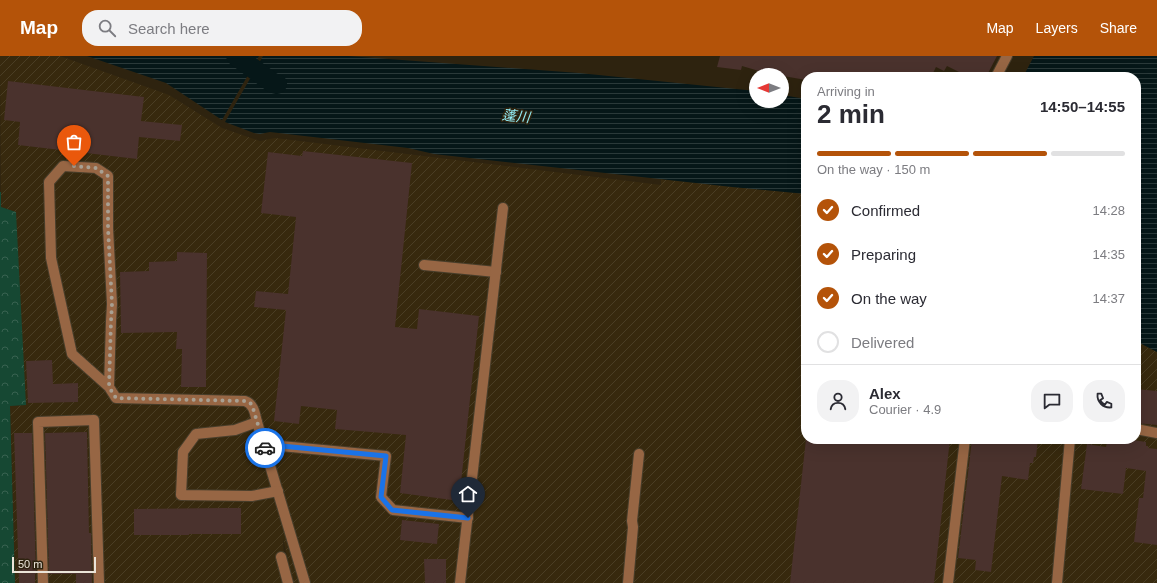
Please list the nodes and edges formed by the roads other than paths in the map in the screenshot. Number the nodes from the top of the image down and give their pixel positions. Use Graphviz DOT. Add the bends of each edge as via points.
graph roads {
  1 [pos="1007,56"];
  2 [pos="999,72"];
  3 [pos="503,208"];
  4 [pos="424,265"];
  5 [pos="496,272"];
  6 [pos="109,387"];
  7 [pos="257,422"];
  8 [pos="1141,429"];
  9 [pos="1157,433"];
  10 [pos="964,444"];
  11 [pos="1070,444"];
  12 [pos="266,450"];
  13 [pos="639,454"];
  14 [pos="278,491"];
  15 [pos="468,518"];
  16 [pos="281,556"];
  17 [pos="43,583"];
  18 [pos="99,583"];
  19 [pos="288,583"];
  20 [pos="305,583"];
  21 [pos="460,583"];
  22 [pos="628,583"];
  23 [pos="948,583"];
  24 [pos="1057,583"];
  1 -- 2 [label="lane"];
  3 -- 5 [label="lane"];
  4 -- 5 [label="lane"];
  5 -- 15 [label="lane"];
  6 -- 6 [label="lane" via="112,304 108,176 96,168 63,166 49,182 50,258 72,354"];
  6 -- 7 [label="lane" via="116,398 245,401 252,405"];
  7 -- 12 [label="lane"];
  7 -- 14 [label="lane" via="235,430 196,434 183,452 181,495 252,496"];
  8 -- 9 [label="lane"];
  10 -- 23 [label="lane"];
  11 -- 24 [label="lane"];
  12 -- 14 [label="lane"];
  12 -- 15 [label="lane" via="281,446 386,456 381,497 392,510"];
  13 -- 22 [label="lane"];
  14 -- 20 [label="lane"];
  15 -- 21 [label="lane"];
  16 -- 19 [label="lane"];
  17 -- 18 [label="lane" via="38,422 94,420"];
}
